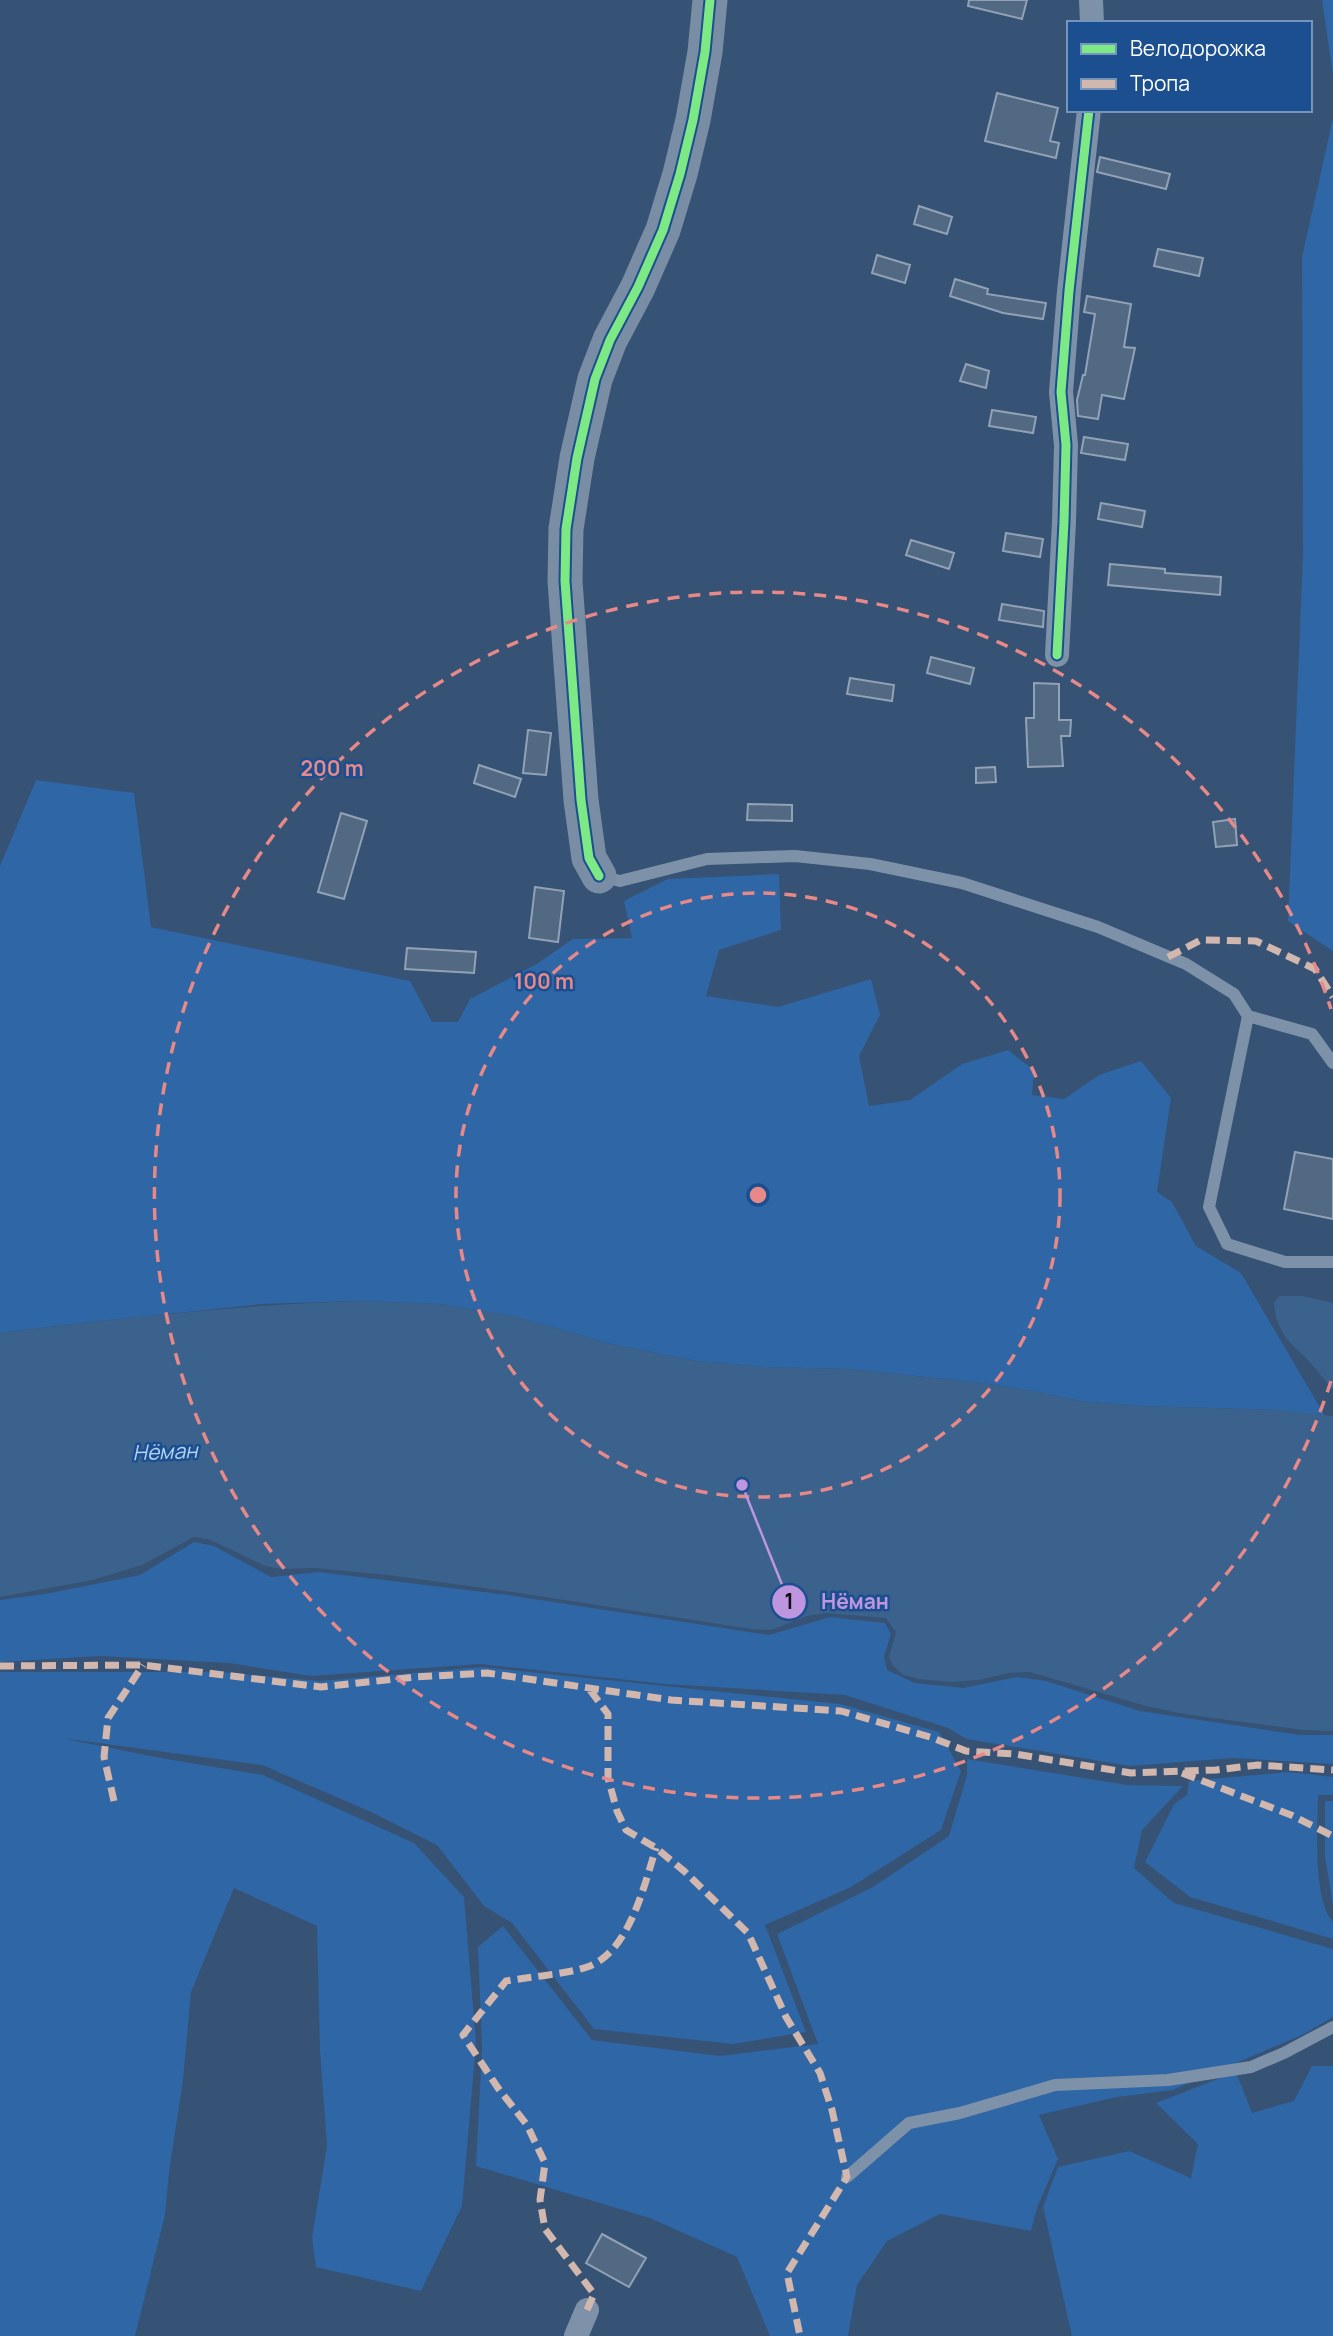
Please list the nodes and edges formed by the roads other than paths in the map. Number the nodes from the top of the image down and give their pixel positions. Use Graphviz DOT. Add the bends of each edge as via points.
graph roads {
  1 [pos="710,0"];
  2 [pos="1091,0"];
  3 [pos="1092,21"];
  4 [pos="1089,112"];
  5 [pos="1056,655"];
  6 [pos="599,876"];
  7 [pos="1248,1016"];
  8 [pos="1333,1063"];
  9 [pos="1333,1262"];
  10 [pos="1333,2027"];
  11 [pos="847,2177"];
  12 [pos="587,2310"];
  13 [pos="576,2336"];
  1 -- 6 [label="street" via="701,80 680,174 663,230 595,379 566,529 565,581 581,800 589,858"];
  2 -- 3 [label="street"];
  4 -- 5 [label="street" via="1061,392 1066,445"];
  6 -- 7 [label="lane" via="620,881 707,859 795,856 870,864 962,883 1098,927 1186,964 1234,994"];
  7 -- 8 [label="lane" via="1312,1034"];
  7 -- 9 [label="lane" via="1209,1207 1227,1244 1285,1262"];
  10 -- 11 [label="lane" via="1251,2067 1168,2080 1055,2085 909,2123"];
  12 -- 13 [label="street"];
}
